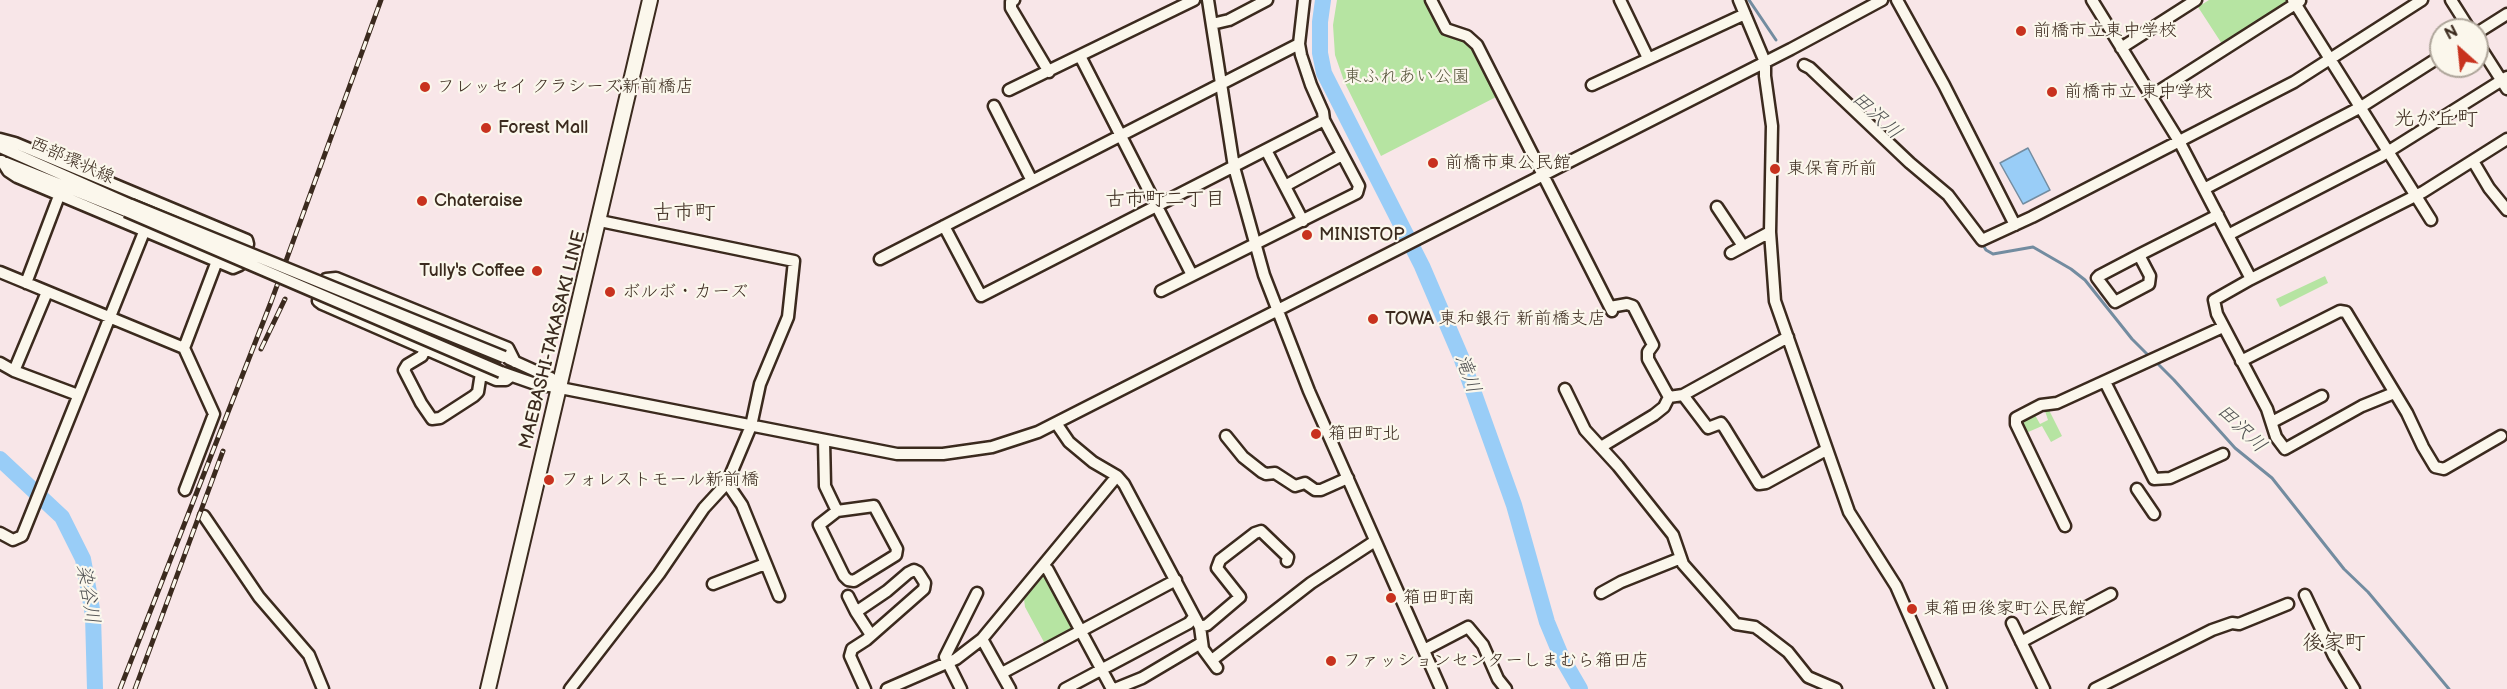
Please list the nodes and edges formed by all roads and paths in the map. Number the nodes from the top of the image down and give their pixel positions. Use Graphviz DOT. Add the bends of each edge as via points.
graph roads {
  1 [pos="651,0"];
  2 [pos="1014,0"];
  3 [pos="1194,0"];
  4 [pos="1208,0"];
  5 [pos="1267,0"];
  6 [pos="1304,0"];
  7 [pos="1431,0"];
  8 [pos="1620,0"];
  9 [pos="1739,0"];
  10 [pos="1882,0"];
  11 [pos="1898,0"];
  12 [pos="2196,0"];
  13 [pos="2422,0"];
  14 [pos="2451,0"];
  15 [pos="2093,1"];
  16 [pos="2297,1"];
  17 [pos="1745,14"];
  18 [pos="2507,14"];
  19 [pos="2462,18"];
  20 [pos="1212,24"];
  21 [pos="2489,25"];
  22 [pos="1299,44"];
  23 [pos="2121,48"];
  24 [pos="1080,56"];
  25 [pos="1648,58"];
  26 [pos="2330,59"];
  27 [pos="2489,59"];
  28 [pos="1765,62"];
  29 [pos="2429,64"];
  30 [pos="1804,65"];
  31 [pos="1048,72"];
  32 [pos="2505,82"];
  33 [pos="1592,85"];
  34 [pos="1220,86"];
  35 [pos="1010,90"];
  36 [pos="2151,96"];
  37 [pos="994,106"];
  38 [pos="2361,107"];
  39 [pos="1324,120"];
  40 [pos="1120,135"];
  41 [pos="0,139"];
  42 [pos="2507,139"];
  43 [pos="2179,141"];
  44 [pos="0,147"];
  45 [pos="1266,150"];
  46 [pos="2388,152"];
  47 [pos="1342,155"];
  48 [pos="1,161"];
  49 [pos="2473,161"];
  50 [pos="1234,166"];
  51 [pos="1543,176"];
  52 [pos="1032,181"];
  53 [pos="1285,186"];
  54 [pos="2204,189"];
  55 [pos="2416,195"];
  56 [pos="59,196"];
  57 [pos="1156,206"];
  58 [pos="1717,207"];
  59 [pos="129,208"];
  60 [pos="2507,210"];
  61 [pos="2218,215"];
  62 [pos="1303,220"];
  63 [pos="2431,220"];
  64 [pos="600,221"];
  65 [pos="2015,225"];
  66 [pos="944,226"];
  67 [pos="144,232"];
  68 [pos="1770,232"];
  69 [pos="2228,235"];
  70 [pos="1254,246"];
  71 [pos="1743,246"];
  72 [pos="1731,253"];
  73 [pos="2139,255"];
  74 [pos="880,259"];
  75 [pos="217,261"];
  76 [pos="0,272"];
  77 [pos="1192,275"];
  78 [pos="2251,279"];
  79 [pos="26,283"];
  80 [pos="1161,291"];
  81 [pos="47,292"];
  82 [pos="1276,309"];
  83 [pos="110,317"];
  84 [pos="2223,327"];
  85 [pos="1788,337"];
  86 [pos="184,348"];
  87 [pos="425,349"];
  88 [pos="515,362"];
  89 [pos="2241,362"];
  90 [pos="0,363"];
  91 [pos="14,371"];
  92 [pos="481,373"];
  93 [pos="506,374"];
  94 [pos="2105,382"];
  95 [pos="560,388"];
  96 [pos="1565,389"];
  97 [pos="2394,393"];
  98 [pos="78,395"];
  99 [pos="1683,395"];
  100 [pos="2322,396"];
  101 [pos="1670,397"];
  102 [pos="2272,422"];
  103 [pos="1056,423"];
  104 [pos="750,426"];
  105 [pos="1226,436"];
  106 [pos="2501,436"];
  107 [pos="824,440"];
  108 [pos="1601,447"];
  109 [pos="1826,450"];
  110 [pos="2223,454"];
  111 [pos="1117,476"];
  112 [pos="1348,478"];
  113 [pos="727,483"];
  114 [pos="2137,489"];
  115 [pos="185,490"];
  116 [pos="837,512"];
  117 [pos="2154,514"];
  118 [pos="204,516"];
  119 [pos="2066,526"];
  120 [pos="0,533"];
  121 [pos="1375,541"];
  122 [pos="1681,558"];
  123 [pos="1287,561"];
  124 [pos="765,564"];
  125 [pos="1043,566"];
  126 [pos="1176,580"];
  127 [pos="713,584"];
  128 [pos="977,593"];
  129 [pos="1601,593"];
  130 [pos="2111,594"];
  131 [pos="2305,595"];
  132 [pos="779,596"];
  133 [pos="848,596"];
  134 [pos="2288,604"];
  135 [pos="856,612"];
  136 [pos="1196,622"];
  137 [pos="2012,623"];
  138 [pos="1081,632"];
  139 [pos="871,634"];
  140 [pos="982,639"];
  141 [pos="2021,642"];
  142 [pos="1201,643"];
  143 [pos="1424,650"];
  144 [pos="947,663"];
  145 [pos="1101,670"];
  146 [pos="1002,673"];
  147 [pos="2107,686"];
  148 [pos="323,689"];
  149 [pos="488,689"];
  150 [pos="570,689"];
  151 [pos="865,689"];
  152 [pos="887,689"];
  153 [pos="961,689"];
  154 [pos="1010,689"];
  155 [pos="1065,689"];
  156 [pos="1114,689"];
  157 [pos="1441,689"];
  158 [pos="1506,689"];
  159 [pos="1836,689"];
  160 [pos="1941,689"];
  161 [pos="2044,689"];
  162 [pos="2095,689"];
  163 [pos="2354,689"];
  1 -- 64 [label="main road, MAEBASHI-TAKASAKI LINE"];
  2 -- 31 [label="street" via="1011,8"];
  3 -- 24 [label="street"];
  4 -- 20 [label="street"];
  5 -- 20 [label="street" via="1229,20"];
  6 -- 22 [label="street"];
  7 -- 51 [label="street" via="1446,29 1467,36 1477,45"];
  8 -- 25 [label="street"];
  9 -- 17 [label="street"];
  10 -- 28 [label="street"];
  11 -- 65 [label="street"];
  12 -- 23 [label="street"];
  13 -- 26 [label="street"];
  14 -- 19 [label="street"];
  15 -- 23 [label="street"];
  16 -- 26 [label="street"];
  16 -- 36 [label="street"];
  17 -- 25 [label="street"];
  17 -- 28 [label="street"];
  18 -- 21 [label="street"];
  20 -- 34 [label="street"];
  22 -- 34 [label="street"];
  22 -- 39 [label="street"];
  23 -- 36 [label="street"];
  24 -- 31 [label="street"];
  24 -- 40 [label="street"];
  25 -- 33 [label="street"];
  26 -- 38 [label="street"];
  26 -- 43 [label="street" via="2294,82"];
  27 -- 32 [label="street"];
  28 -- 51 [label="street"];
  28 -- 68 [label="street" via="1773,147"];
  29 -- 38 [label="street"];
  30 -- 65 [label="street" via="1948,195 1982,240"];
  31 -- 35 [label="street"];
  32 -- 46 [label="street"];
  34 -- 40 [label="street"];
  34 -- 50 [label="street"];
  36 -- 43 [label="street"];
  37 -- 52 [label="street"];
  38 -- 46 [label="street"];
  38 -- 54 [label="street"];
  39 -- 45 [label="street"];
  39 -- 47 [label="street"];
  40 -- 52 [label="street"];
  40 -- 57 [label="street"];
  41 -- 75 [label="street" via="248,242 238,267"];
  42 -- 49 [label="street"];
  43 -- 54 [label="street"];
  43 -- 65 [label="street"];
  44 -- 59 [label="street, 西部環状線"];
  45 -- 50 [label="street"];
  45 -- 53 [label="street"];
  46 -- 55 [label="street"];
  46 -- 69 [label="street"];
  47 -- 53 [label="street"];
  47 -- 62 [label="street" via="1359,186 1357,193"];
  48 -- 56 [label="street" via="17,177"];
  48 -- 59 [label="street, 西部環状線"];
  49 -- 55 [label="street"];
  49 -- 60 [label="street"];
  50 -- 57 [label="street"];
  50 -- 70 [label="street"];
  51 -- 82 [label="street"];
  51 -- 101 [label="street" via="1611,309 1633,306 1653,345 1648,358"];
  52 -- 66 [label="street"];
  53 -- 62 [label="street"];
  54 -- 61 [label="street"];
  55 -- 63 [label="street"];
  55 -- 78 [label="street"];
  56 -- 67 [label="street"];
  56 -- 79 [label="street"];
  57 -- 66 [label="street" via="981,296"];
  57 -- 77 [label="street"];
  58 -- 71 [label="street"];
  59 -- 88 [label="street, bridge"];
  59 -- 93 [label="street, bridge"];
  61 -- 69 [label="street"];
  61 -- 73 [label="street"];
  62 -- 70 [label="street"];
  64 -- 95 [label="main road, MAEBASHI-TAKASAKI LINE"];
  64 -- 104 [label="street" via="794,261 788,317 760,384"];
  66 -- 74 [label="street"];
  67 -- 75 [label="street"];
  67 -- 83 [label="street"];
  68 -- 71 [label="street"];
  68 -- 85 [label="street" via="1774,294"];
  69 -- 78 [label="street"];
  70 -- 77 [label="street"];
  70 -- 82 [label="street"];
  71 -- 72 [label="street"];
  73 -- 73 [label="street" via="2097,278 2115,302 2149,284 2150,276"];
  75 -- 86 [label="street"];
  76 -- 79 [label="street"];
  77 -- 80 [label="street"];
  78 -- 84 [label="street" via="2214,300"];
  79 -- 81 [label="street"];
  81 -- 83 [label="street"];
  81 -- 91 [label="street"];
  82 -- 103 [label="street"];
  82 -- 112 [label="street"];
  83 -- 86 [label="street"];
  83 -- 98 [label="street"];
  84 -- 89 [label="street"];
  84 -- 94 [label="street"];
  85 -- 99 [label="street"];
  85 -- 109 [label="street"];
  86 -- 115 [label="street" via="214,414"];
  87 -- 88 [label="street" via="322,304 318,297 326,279 336,278 508,348"];
  87 -- 92 [label="street"];
  87 -- 92 [label="street" via="404,370 432,418 440,418 474,396"];
  88 -- 95 [label="street" via="551,378"];
  89 -- 97 [label="street" via="2343,311 2349,314"];
  89 -- 102 [label="street"];
  90 -- 91 [label="street"];
  91 -- 98 [label="street"];
  92 -- 93 [label="street" via="500,380"];
  93 -- 95 [label="street"];
  94 -- 110 [label="street" via="2154,479 2170,478"];
  94 -- 119 [label="street" via="2057,403 2041,405 2015,421"];
  95 -- 104 [label="street"];
  95 -- 149 [label="main road, MAEBASHI-TAKASAKI LINE"];
  96 -- 108 [label="street" via="1585,430"];
  97 -- 102 [label="street" via="2285,448 2276,437"];
  97 -- 106 [label="street" via="2438,469"];
  98 -- 120 [label="street" via="22,536 13,540"];
  99 -- 101 [label="street"];
  99 -- 109 [label="street" via="1708,428 1721,423 1759,484"];
  100 -- 102 [label="street"];
  101 -- 108 [label="street" via="1654,415"];
  103 -- 107 [label="street" via="992,447 951,453 897,454"];
  103 -- 111 [label="street" via="1069,442"];
  104 -- 107 [label="street"];
  104 -- 113 [label="street"];
  105 -- 112 [label="street" via="1243,458 1262,472 1275,473 1292,485 1305,483 1321,490"];
  107 -- 116 [label="street" via="825,486"];
  108 -- 122 [label="street" via="1672,535"];
  109 -- 160 [label="street" via="1849,512 1896,586"];
  111 -- 125 [label="street"];
  111 -- 126 [label="street"];
  112 -- 121 [label="street"];
  113 -- 124 [label="street" via="742,505"];
  113 -- 150 [label="street" via="704,508 659,574"];
  114 -- 117 [label="street"];
  116 -- 116 [label="street" via="874,506 897,549 896,555 854,581 848,580 819,525"];
  118 -- 148 [label="street" via="259,597 304,648"];
  121 -- 142 [label="street" via="1311,583 1214,664"];
  121 -- 143 [label="street"];
  122 -- 129 [label="street"];
  122 -- 159 [label="street" via="1736,624 1755,627 1788,652 1808,677"];
  123 -- 136 [label="street" via="1288,557 1261,531 1255,533 1220,560 1217,568 1240,597 1207,625"];
  124 -- 127 [label="street"];
  124 -- 132 [label="street"];
  125 -- 138 [label="street"];
  125 -- 140 [label="street"];
  126 -- 136 [label="street"];
  126 -- 138 [label="street"];
  128 -- 144 [label="street" via="947,648"];
  130 -- 141 [label="street"];
  131 -- 163 [label="street"];
  133 -- 135 [label="street"];
  134 -- 147 [label="street" via="2239,624 2212,630"];
  135 -- 139 [label="street"];
  135 -- 139 [label="street" via="908,573 914,570 923,576 924,589"];
  136 -- 142 [label="street"];
  136 -- 145 [label="street"];
  137 -- 141 [label="street"];
  138 -- 145 [label="street"];
  138 -- 146 [label="street"];
  139 -- 151 [label="street" via="852,649 850,656"];
  140 -- 144 [label="street"];
  140 -- 146 [label="street"];
  141 -- 161 [label="street"];
  142 -- 156 [label="street" via="1142,678"];
  143 -- 157 [label="street"];
  143 -- 158 [label="street" via="1468,627 1483,645"];
  144 -- 152 [label="street"];
  144 -- 153 [label="street"];
  145 -- 155 [label="street"];
  145 -- 156 [label="street"];
  146 -- 154 [label="street"];
  147 -- 162 [label="street"];
}
